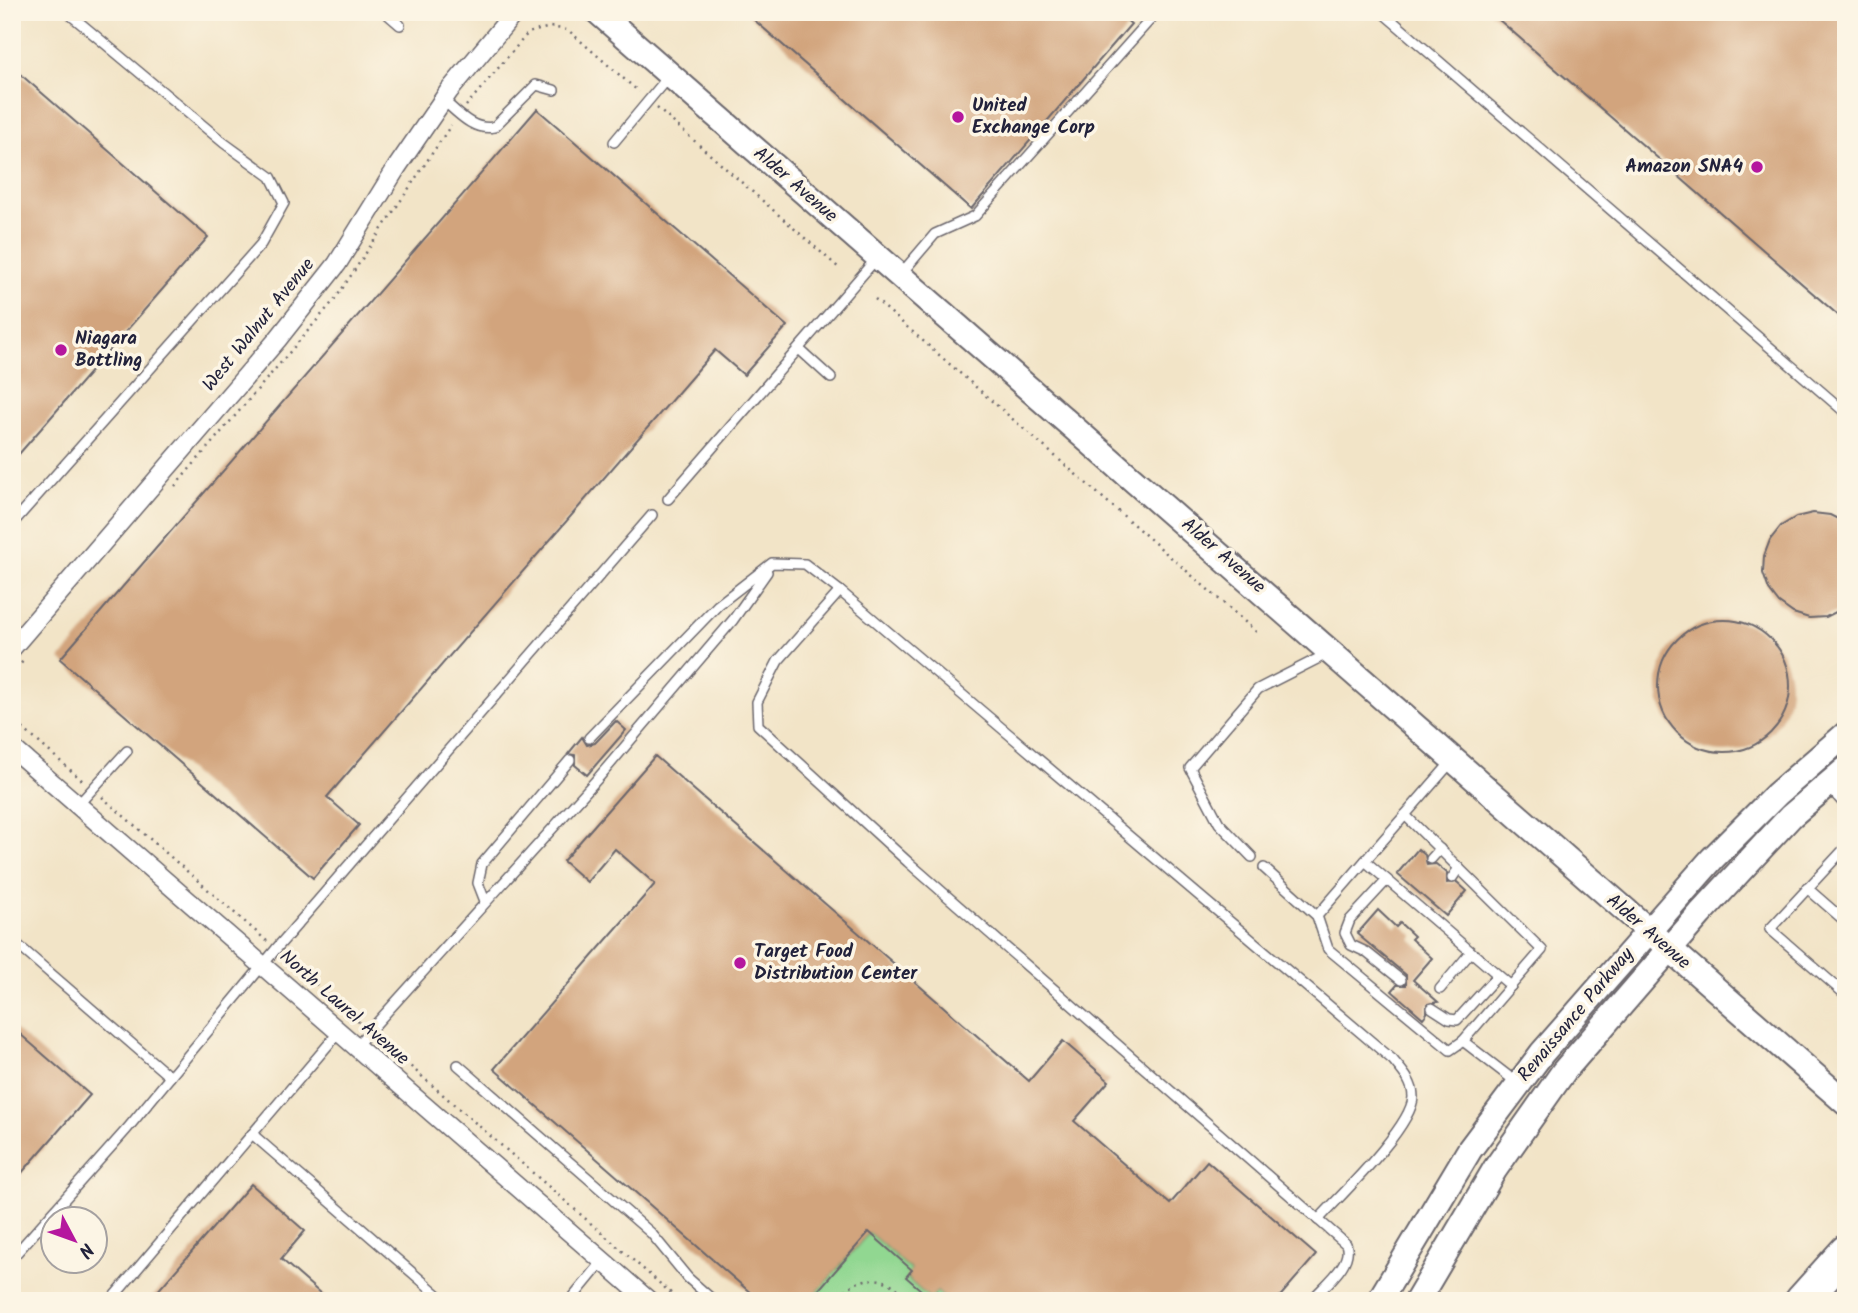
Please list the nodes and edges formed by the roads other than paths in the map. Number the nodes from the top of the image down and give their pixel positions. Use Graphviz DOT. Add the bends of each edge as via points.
graph roads {
  1 [pos="67,12"];
  2 [pos="385,12"];
  3 [pos="515,12"];
  4 [pos="598,12"];
  5 [pos="1157,12"];
  6 [pos="1382,12"];
  7 [pos="400,25"];
  8 [pos="670,75"];
  9 [pos="554,90"];
  10 [pos="443,100"];
  11 [pos="614,142"];
  12 [pos="877,257"];
  13 [pos="899,276"];
  14 [pos="799,349"];
  15 [pos="831,378"];
  16 [pos="1846,413"];
  17 [pos="668,499"];
  18 [pos="652,515"];
  19 [pos="12,524"];
  20 [pos="772,564"];
  21 [pos="840,591"];
  22 [pos="12,648"];
  23 [pos="1332,651"];
  24 [pos="1846,734"];
  25 [pos="589,738"];
  26 [pos="12,748"];
  27 [pos="127,751"];
  28 [pos="1454,758"];
  29 [pos="570,760"];
  30 [pos="1846,769"];
  31 [pos="1827,785"];
  32 [pos="78,805"];
  33 [pos="1846,807"];
  34 [pos="1405,815"];
  35 [pos="1846,847"];
  36 [pos="1440,849"];
  37 [pos="1252,857"];
  38 [pos="1430,859"];
  39 [pos="1365,861"];
  40 [pos="1264,868"];
  41 [pos="1459,869"];
  42 [pos="1452,878"];
  43 [pos="1388,880"];
  44 [pos="1408,884"];
  45 [pos="1807,888"];
  46 [pos="1402,892"];
  47 [pos="485,901"];
  48 [pos="1430,903"];
  49 [pos="1423,911"];
  50 [pos="1317,916"];
  51 [pos="1846,922"];
  52 [pos="1647,932"];
  53 [pos="12,940"];
  54 [pos="1669,950"];
  55 [pos="1471,952"];
  56 [pos="263,966"];
  57 [pos="1498,975"];
  58 [pos="1401,980"];
  59 [pos="1511,986"];
  60 [pos="1440,989"];
  61 [pos="1845,994"];
  62 [pos="1432,1008"];
  63 [pos="339,1032"];
  64 [pos="1463,1041"];
  65 [pos="356,1046"];
  66 [pos="457,1065"];
  67 [pos="170,1077"];
  68 [pos="1518,1084"];
  69 [pos="1846,1103"];
  70 [pos="251,1134"];
  71 [pos="1318,1220"];
  72 [pos="1846,1252"];
  73 [pos="12,1258"];
  74 [pos="603,1261"];
  75 [pos="110,1301"];
  76 [pos="444,1301"];
  77 [pos="570,1301"];
  78 [pos="649,1301"];
  79 [pos="714,1301"];
  80 [pos="1311,1301"];
  81 [pos="1379,1301"];
  82 [pos="1417,1301"];
  83 [pos="1802,1301"];
  1 -- 19 [label="lane" via="271,177 284,203 261,244"];
  2 -- 7 [label="lane"];
  3 -- 10 [label="street, West Walnut Avenue"];
  4 -- 8 [label="main road, Alder Avenue"];
  5 -- 13 [label="lane" via="975,216 935,234"];
  6 -- 16 [label="lane"];
  8 -- 11 [label="lane"];
  8 -- 12 [label="main road, Alder Avenue"];
  9 -- 10 [label="lane" via="536,85 494,127 485,129 472,125"];
  10 -- 22 [label="street, West Walnut Avenue" via="337,264"];
  12 -- 13 [label="main road, Alder Avenue"];
  12 -- 14 [label="lane"];
  13 -- 23 [label="main road, Alder Avenue"];
  14 -- 15 [label="lane"];
  14 -- 17 [label="lane"];
  18 -- 56 [label="lane"];
  20 -- 21 [label="lane" via="805,564"];
  20 -- 25 [label="lane" via="718,605"];
  20 -- 47 [label="lane" via="733,620"];
  21 -- 71 [label="lane" via="778,661 757,702 758,726 908,863"];
  21 -- 71 [label="lane" via="1407,1076 1413,1094 1411,1110"];
  23 -- 28 [label="main road, Alder Avenue"];
  23 -- 37 [label="lane" via="1258,689 1190,768 1219,823"];
  24 -- 52 [label="main road, Renaissance Parkway" via="1743,827"];
  26 -- 32 [label="street, North Laurel Avenue"];
  27 -- 32 [label="lane"];
  28 -- 34 [label="lane"];
  28 -- 52 [label="main road, Alder Avenue"];
  29 -- 47 [label="lane" via="482,864 478,883"];
  30 -- 31 [label="main road, Renaissance Parkway"];
  31 -- 33 [label="lane"];
  31 -- 54 [label="main road, Renaissance Parkway" via="1791,816"];
  32 -- 56 [label="street, North Laurel Avenue"];
  34 -- 36 [label="lane"];
  34 -- 39 [label="lane"];
  35 -- 45 [label="lane"];
  36 -- 38 [label="lane"];
  36 -- 41 [label="lane"];
  39 -- 43 [label="lane"];
  39 -- 50 [label="lane"];
  40 -- 50 [label="lane"];
  41 -- 42 [label="lane"];
  41 -- 59 [label="lane" via="1542,950"];
  43 -- 46 [label="lane"];
  43 -- 58 [label="lane" via="1350,920 1345,933 1351,945"];
  44 -- 46 [label="lane"];
  45 -- 51 [label="lane"];
  45 -- 61 [label="lane" via="1770,929"];
  46 -- 49 [label="lane"];
  47 -- 65 [label="lane"];
  48 -- 49 [label="lane"];
  49 -- 55 [label="lane"];
  50 -- 64 [label="lane" via="1328,949 1338,958 1450,1050"];
  52 -- 54 [label="main road, Alder Avenue"];
  52 -- 68 [label="main road, Renaissance Parkway"];
  53 -- 67 [label="lane"];
  54 -- 69 [label="main road, Alder Avenue"];
  54 -- 82 [label="main road, Renaissance Parkway" via="1564,1071 1495,1169"];
  55 -- 57 [label="lane"];
  55 -- 60 [label="lane"];
  56 -- 63 [label="street, North Laurel Avenue"];
  56 -- 67 [label="lane"];
  57 -- 59 [label="lane"];
  57 -- 62 [label="lane" via="1457,1020"];
  59 -- 64 [label="lane"];
  63 -- 65 [label="street, North Laurel Avenue"];
  63 -- 70 [label="lane"];
  64 -- 68 [label="lane"];
  65 -- 74 [label="street, North Laurel Avenue"];
  66 -- 79 [label="lane" via="651,1233"];
  67 -- 73 [label="lane"];
  68 -- 81 [label="main road, Renaissance Parkway" via="1470,1149"];
  70 -- 75 [label="lane"];
  70 -- 76 [label="lane"];
  71 -- 80 [label="lane" via="1349,1251 1346,1261"];
  72 -- 83 [label="highway"];
  74 -- 77 [label="lane"];
  74 -- 78 [label="street, North Laurel Avenue"];
}
